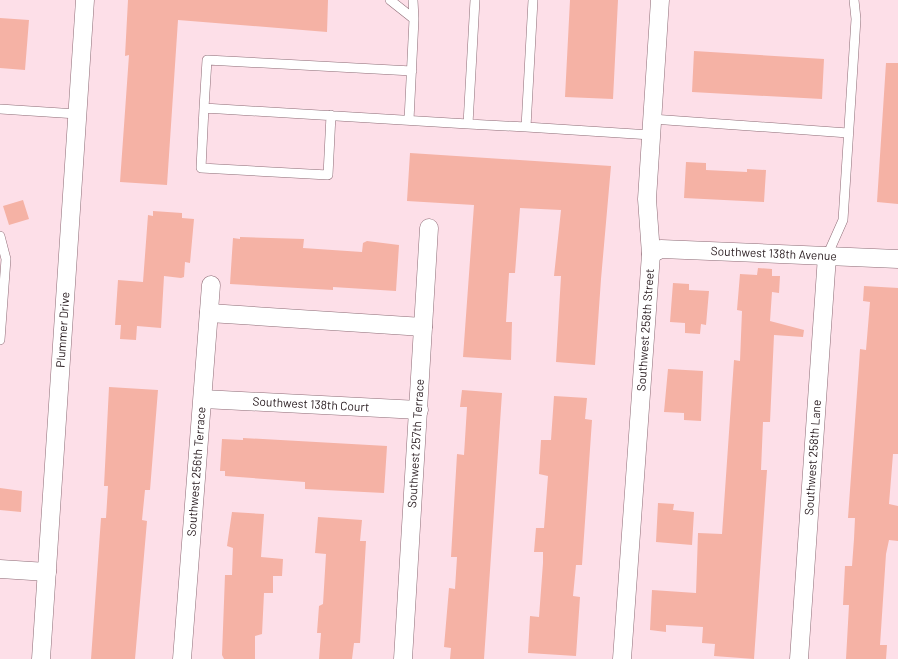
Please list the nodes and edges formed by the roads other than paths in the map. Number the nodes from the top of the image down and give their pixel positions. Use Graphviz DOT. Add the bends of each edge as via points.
graph roads {
  1 [pos="85,0"];
  2 [pos="390,0"];
  3 [pos="412,0"];
  4 [pos="475,0"];
  5 [pos="533,0"];
  6 [pos="660,0"];
  7 [pos="854,0"];
  8 [pos="414,19"];
  9 [pos="412,71"];
  10 [pos="204,108"];
  11 [pos="0,109"];
  12 [pos="78,114"];
  13 [pos="331,115"];
  14 [pos="409,120"];
  15 [pos="468,124"];
  16 [pos="526,126"];
  17 [pos="652,127"];
  18 [pos="848,133"];
  19 [pos="429,228"];
  20 [pos="0,236"];
  21 [pos="651,254"];
  22 [pos="827,256"];
  23 [pos="898,259"];
  24 [pos="211,285"];
  25 [pos="209,314"];
  26 [pos="424,327"];
  27 [pos="0,340"];
  28 [pos="203,399"];
  29 [pos="419,410"];
  30 [pos="0,569"];
  31 [pos="47,572"];
  32 [pos="41,659"];
  33 [pos="182,659"];
  34 [pos="403,659"];
  35 [pos="622,659"];
  36 [pos="799,659"];
  1 -- 12 [label="street, Plummer Drive"];
  2 -- 8 [label="lane"];
  3 -- 8 [label="lane"];
  4 -- 15 [label="lane"];
  5 -- 16 [label="lane"];
  6 -- 17 [label="street, Southwest 258th Street"];
  7 -- 18 [label="lane" via="856,19"];
  8 -- 9 [label="lane"];
  9 -- 10 [label="lane" via="207,60"];
  9 -- 14 [label="lane"];
  10 -- 13 [label="lane"];
  10 -- 13 [label="lane" via="201,168 328,176"];
  11 -- 12 [label="lane"];
  12 -- 31 [label="street, Plummer Drive"];
  13 -- 14 [label="lane"];
  14 -- 15 [label="lane"];
  15 -- 16 [label="lane"];
  16 -- 17 [label="lane"];
  17 -- 18 [label="lane"];
  17 -- 21 [label="street, Southwest 258th Street" via="647,200"];
  18 -- 22 [label="lane" via="843,220"];
  19 -- 26 [label="street, Southwest 257th Terrace"];
  20 -- 27 [label="lane" via="6,259"];
  21 -- 22 [label="street, Southwest 138th Avenue" via="661,249"];
  21 -- 35 [label="street, Southwest 258th Street"];
  22 -- 23 [label="street, Southwest 138th Avenue"];
  22 -- 36 [label="street, Southwest 258th Lane"];
  24 -- 25 [label="street, Southwest 256th Terrace"];
  25 -- 26 [label="street"];
  25 -- 28 [label="street, Southwest 256th Terrace"];
  26 -- 29 [label="street, Southwest 257th Terrace"];
  28 -- 29 [label="street, Southwest 138th Court"];
  28 -- 33 [label="street, Southwest 256th Terrace"];
  29 -- 34 [label="street, Southwest 257th Terrace"];
  30 -- 31 [label="street"];
  31 -- 32 [label="street, Plummer Drive"];
}
